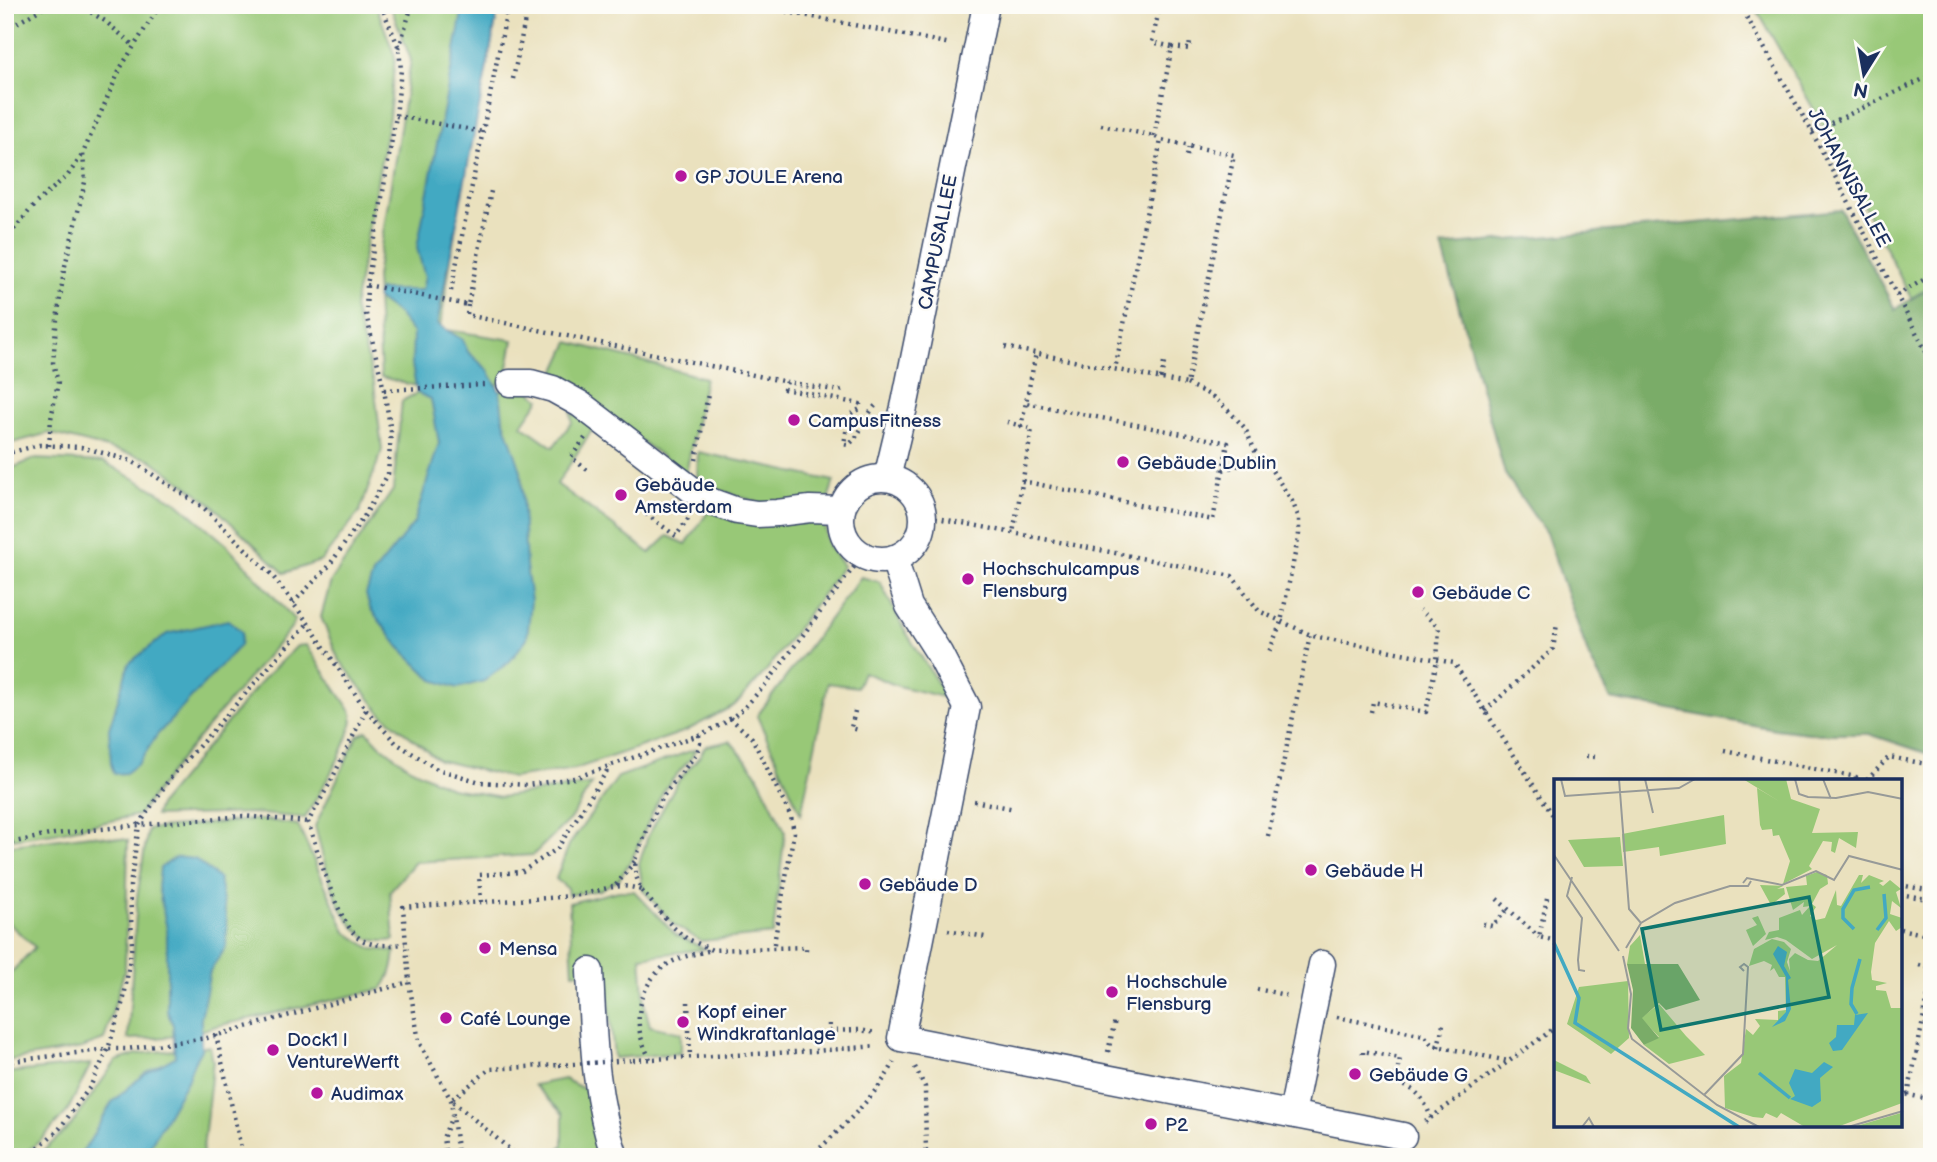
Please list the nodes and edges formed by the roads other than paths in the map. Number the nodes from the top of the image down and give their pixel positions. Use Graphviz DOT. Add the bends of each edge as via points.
graph roads {
  1 [pos="986,5"];
  2 [pos="510,383"];
  3 [pos="887,478"];
  4 [pos="841,510"];
  5 [pos="894,558"];
  6 [pos="1322,964"];
  7 [pos="590,971"];
  8 [pos="1292,1114"];
  9 [pos="1403,1136"];
  10 [pos="615,1157"];
  1 -- 3 [label="street, CAMPUSALLEE"];
  2 -- 4 [label="street" via="553,389 580,404 712,502 757,514"];
  3 -- 4 [label="street" via="858,485"];
  3 -- 5 [label="street" via="911,489 922,514 918,538"];
  4 -- 5 [label="street" via="844,537 852,547 878,560"];
  5 -- 8 [label="street" via="909,607 967,707 901,1038"];
  6 -- 8 [label="street"];
  7 -- 10 [label="street" via="595,1072"];
  8 -- 9 [label="street"];
}
